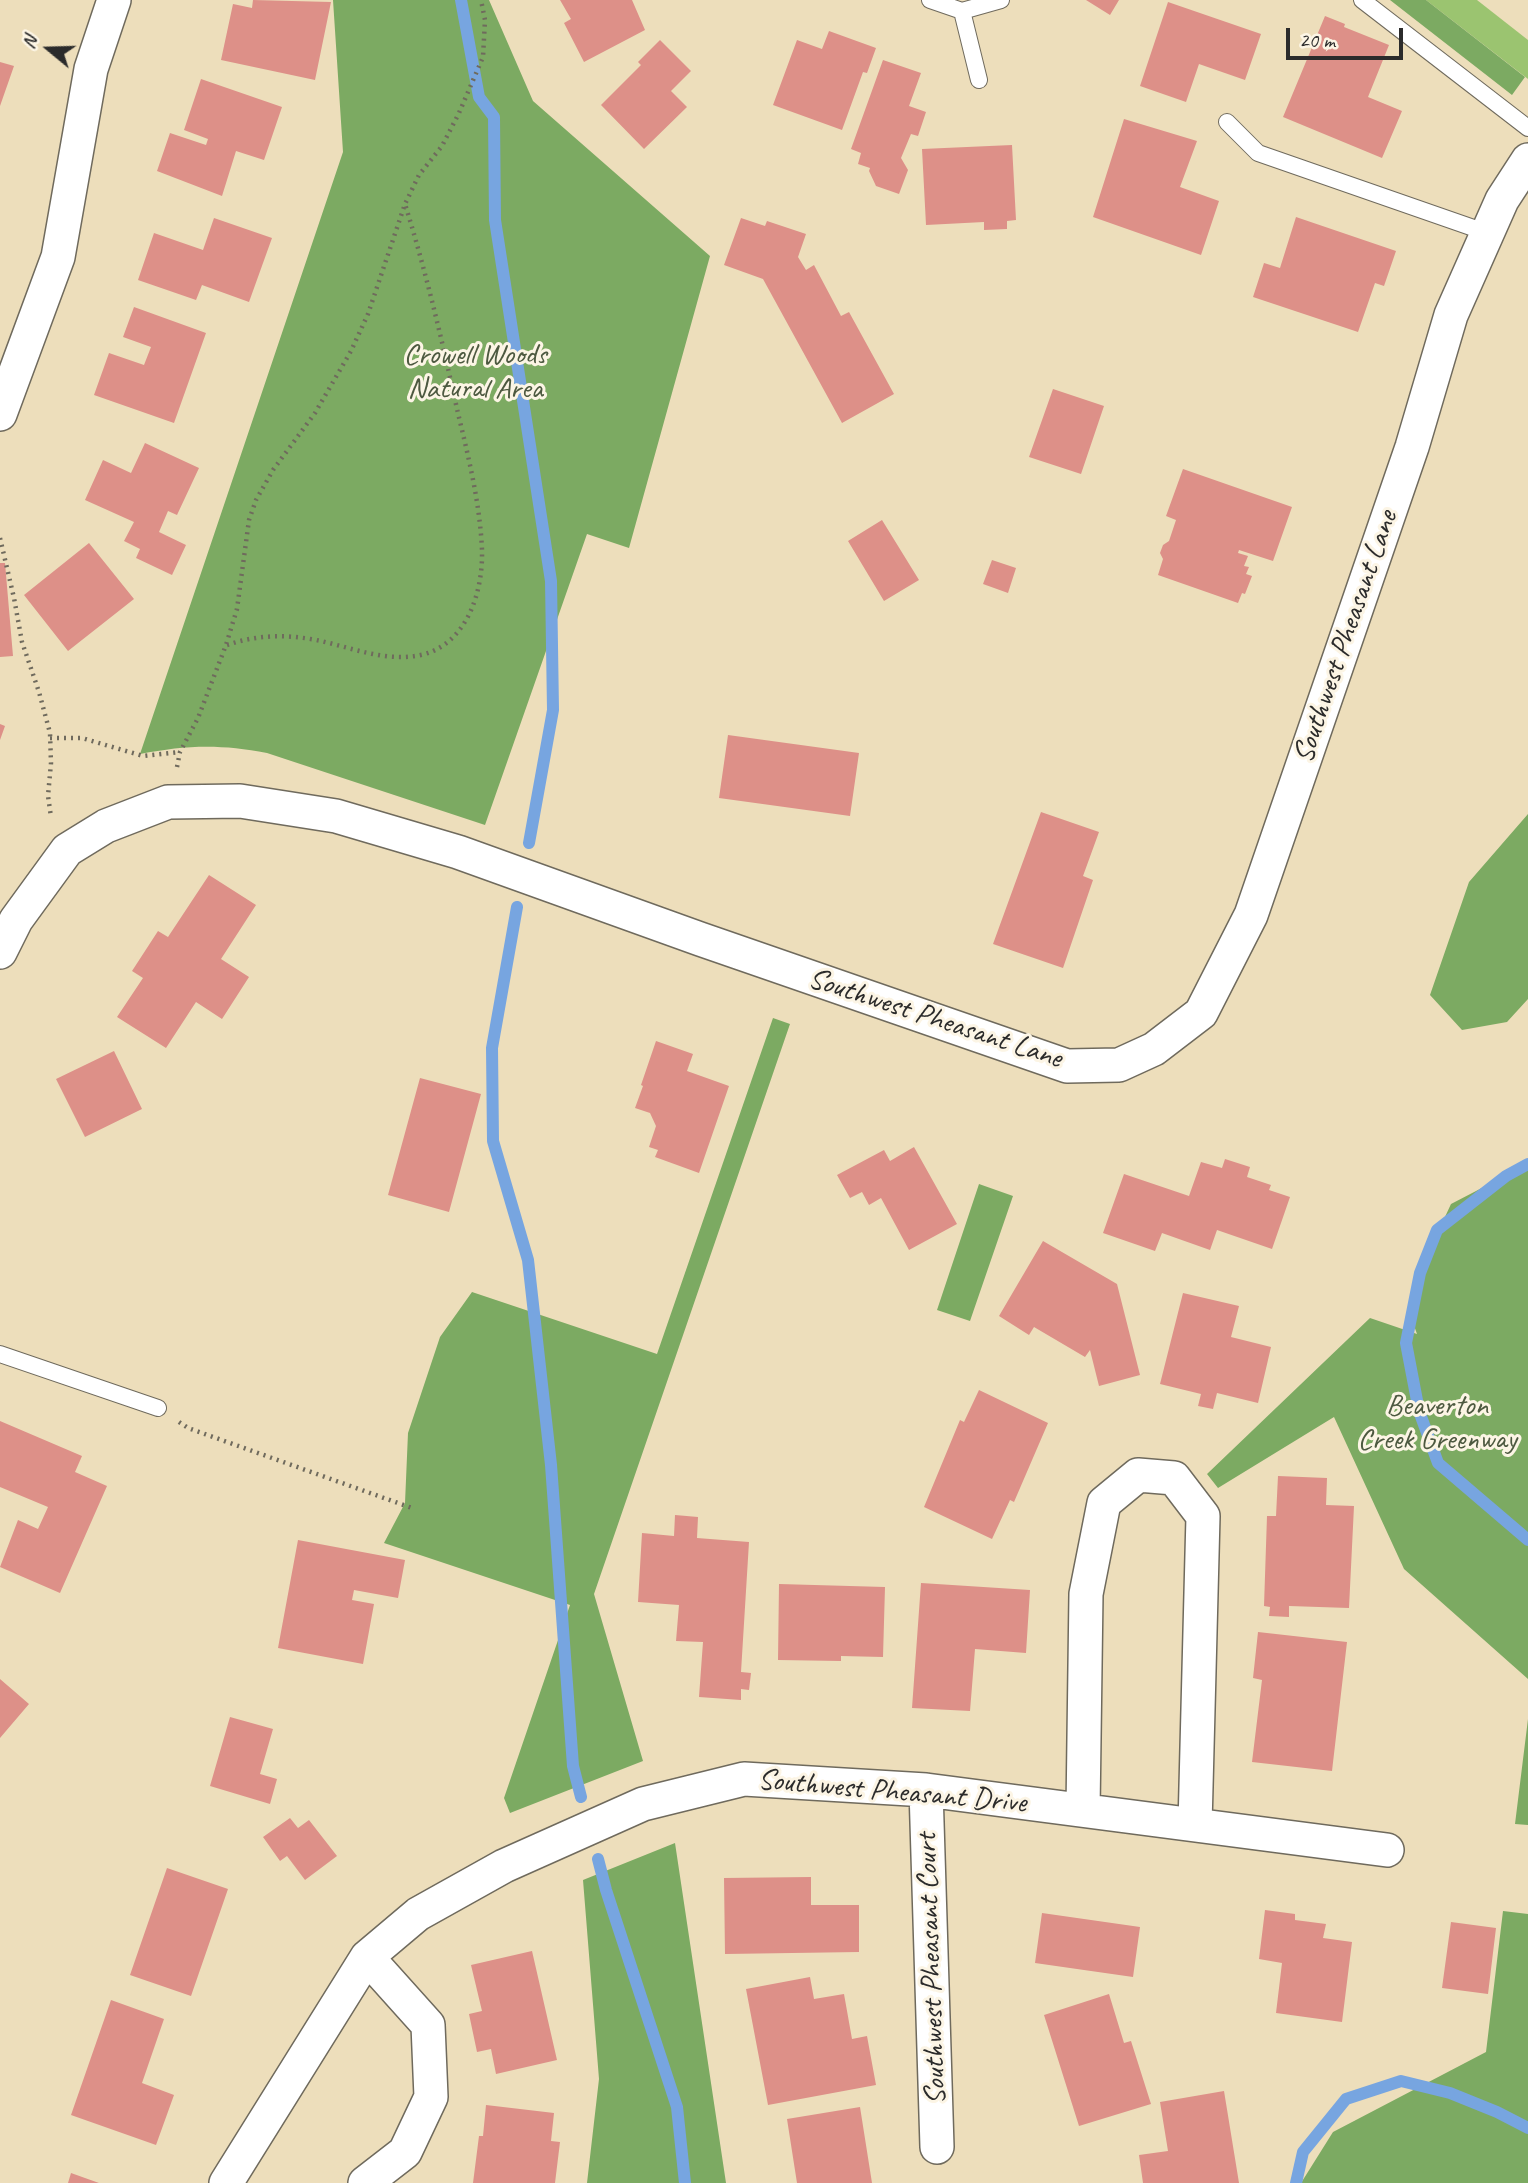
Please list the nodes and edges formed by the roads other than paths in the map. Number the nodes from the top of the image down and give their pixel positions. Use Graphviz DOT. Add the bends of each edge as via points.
graph roads {
  1 [pos="114,0"];
  2 [pos="930,0"];
  3 [pos="1000,0"];
  4 [pos="1362,0"];
  5 [pos="962,11"];
  6 [pos="979,80"];
  7 [pos="1227,122"];
  8 [pos="1528,128"];
  9 [pos="1528,160"];
  10 [pos="1488,233"];
  11 [pos="0,414"];
  12 [pos="0,951"];
  13 [pos="0,1354"];
  14 [pos="158,1408"];
  15 [pos="926,1790"];
  16 [pos="1083,1810"];
  17 [pos="1195,1825"];
  18 [pos="1387,1850"];
  19 [pos="367,1957"];
  20 [pos="937,2147"];
  21 [pos="226,2183"];
  22 [pos="365,2183"];
  1 -- 11 [label="street" via="91,69 58,257"];
  2 -- 5 [label="lane"];
  3 -- 5 [label="lane"];
  4 -- 8 [label="lane"];
  5 -- 6 [label="lane"];
  7 -- 10 [label="lane" via="1258,153"];
  9 -- 10 [label="street, Southwest Pheasant Lane" via="1502,200"];
  10 -- 12 [label="street, Southwest Pheasant Lane" via="1451,315 1412,447 1251,915 1201,1013 1154,1049 1119,1065 1067,1066 458,852 336,816 240,801 168,802 106,826 67,850 16,920"];
  13 -- 14 [label="lane"];
  15 -- 16 [label="street, Southwest Pheasant Drive"];
  15 -- 19 [label="street, Southwest Pheasant Drive" via="744,1779 643,1804 504,1866 418,1914"];
  15 -- 20 [label="street, Southwest Pheasant Court"];
  16 -- 17 [label="street, Southwest Pheasant Drive"];
  16 -- 17 [label="street" via="1086,1594 1104,1503 1138,1475 1174,1478 1203,1516"];
  17 -- 18 [label="street, Southwest Pheasant Drive"];
  19 -- 21 [label="street, Southwest Pheasant Drive"];
  19 -- 22 [label="street" via="429,2025 431,2097 405,2152"];
}
